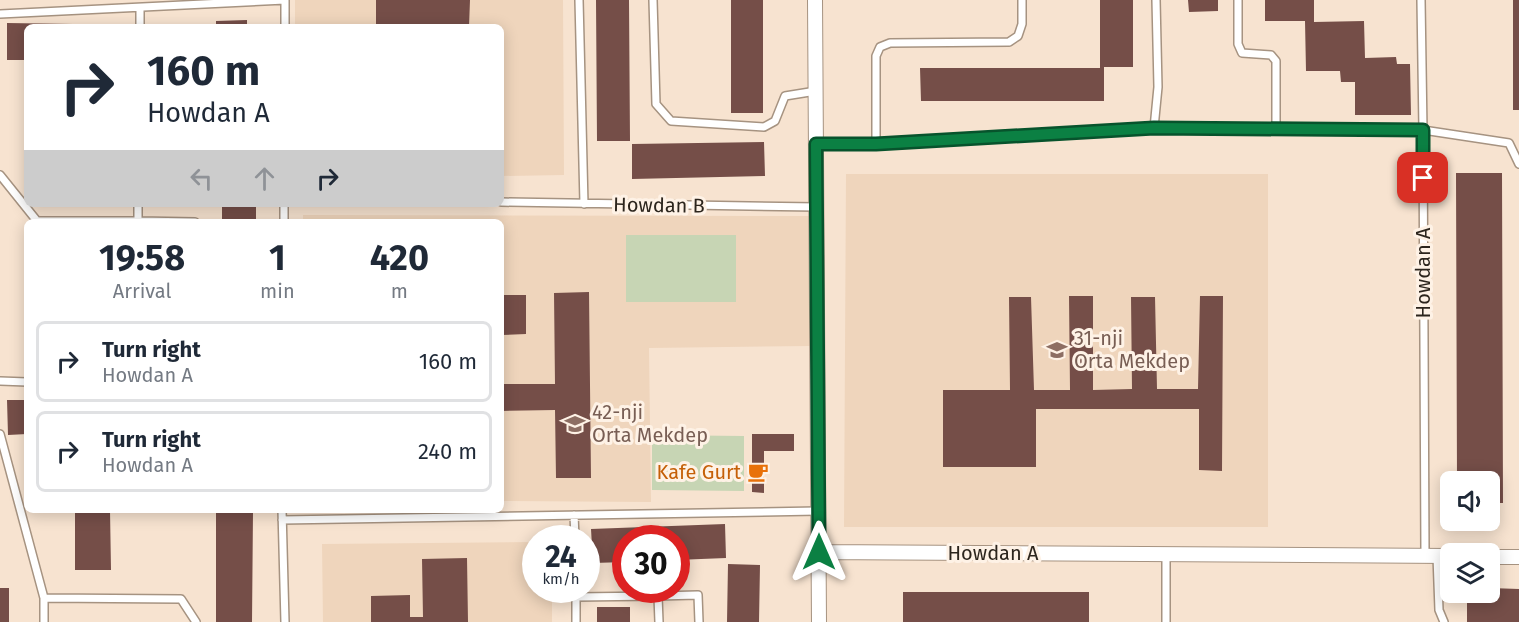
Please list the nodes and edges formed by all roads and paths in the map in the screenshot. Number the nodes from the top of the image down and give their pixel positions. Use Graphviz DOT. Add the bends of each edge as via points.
graph roads {
  1 [pos="285,0"];
  2 [pos="579,0"];
  3 [pos="653,0"];
  4 [pos="815,0"];
  5 [pos="1022,0"];
  6 [pos="1156,0"];
  7 [pos="1238,0"];
  8 [pos="1421,0"];
  9 [pos="140,8"];
  10 [pos="0,14"];
  11 [pos="140,24"];
  12 [pos="285,24"];
  13 [pos="816,91"];
  14 [pos="1276,127"];
  15 [pos="1154,128"];
  16 [pos="1423,130"];
  17 [pos="816,144"];
  18 [pos="876,144"];
  19 [pos="1519,164"];
  20 [pos="0,175"];
  21 [pos="504,202"];
  22 [pos="584,204"];
  23 [pos="24,205"];
  24 [pos="26,207"];
  25 [pos="817,207"];
  26 [pos="35,219"];
  27 [pos="0,381"];
  28 [pos="24,382"];
  29 [pos="0,435"];
  30 [pos="819,511"];
  31 [pos="282,513"];
  32 [pos="574,515"];
  33 [pos="282,520"];
  34 [pos="574,525"];
  35 [pos="819,552"];
  36 [pos="1166,554"];
  37 [pos="1438,556"];
  38 [pos="1500,557"];
  39 [pos="1519,557"];
  40 [pos="690,595"];
  41 [pos="44,598"];
  42 [pos="576,603"];
  43 [pos="658,603"];
  44 [pos="44,622"];
  45 [pos="196,622"];
  46 [pos="285,622"];
  47 [pos="576,622"];
  48 [pos="659,622"];
  49 [pos="699,622"];
  50 [pos="819,622"];
  51 [pos="1166,622"];
  52 [pos="1444,622"];
  1 -- 9 [label="lane"];
  1 -- 12 [label="lane"];
  2 -- 22 [label="lane"];
  3 -- 13 [label="lane" via="656,104 671,121 764,128 775,121 785,96"];
  4 -- 13 [label="street"];
  5 -- 18 [label="lane" via="1022,24 1018,36 1008,42 890,42 880,47 876,56"];
  6 -- 15 [label="lane" via="1158,87"];
  7 -- 14 [label="lane" via="1238,44 1242,52 1271,55 1276,61"];
  8 -- 16 [label="lane, Howdan A"];
  9 -- 10 [label="lane"];
  9 -- 11 [label="lane"];
  13 -- 17 [label="street"];
  14 -- 15 [label="lane"];
  14 -- 16 [label="lane"];
  15 -- 18 [label="lane"];
  16 -- 19 [label="lane" via="1509,143"];
  16 -- 37 [label="lane, Howdan A"];
  17 -- 18 [label="lane"];
  17 -- 25 [label="street"];
  20 -- 23 [label="lane"];
  21 -- 22 [label="lane, Howdan B"];
  22 -- 25 [label="lane, Howdan B"];
  24 -- 26 [label="lane"];
  25 -- 30 [label="street"];
  27 -- 28 [label="lane"];
  29 -- 41 [label="lane"];
  30 -- 32 [label="lane"];
  30 -- 35 [label="street"];
  31 -- 33 [label="lane"];
  32 -- 33 [label="lane"];
  32 -- 34 [label="lane"];
  33 -- 46 [label="lane"];
  35 -- 36 [label="street, Howdan A"];
  35 -- 50 [label="street"];
  36 -- 37 [label="street, Howdan A"];
  36 -- 51 [label="lane"];
  37 -- 52 [label="lane" via="1439,610"];
  38 -- 39 [label="street"];
  40 -- 49 [label="lane" via="698,595"];
  41 -- 44 [label="lane"];
  41 -- 45 [label="lane" via="181,599"];
  42 -- 47 [label="lane"];
  43 -- 48 [label="lane"];
}
